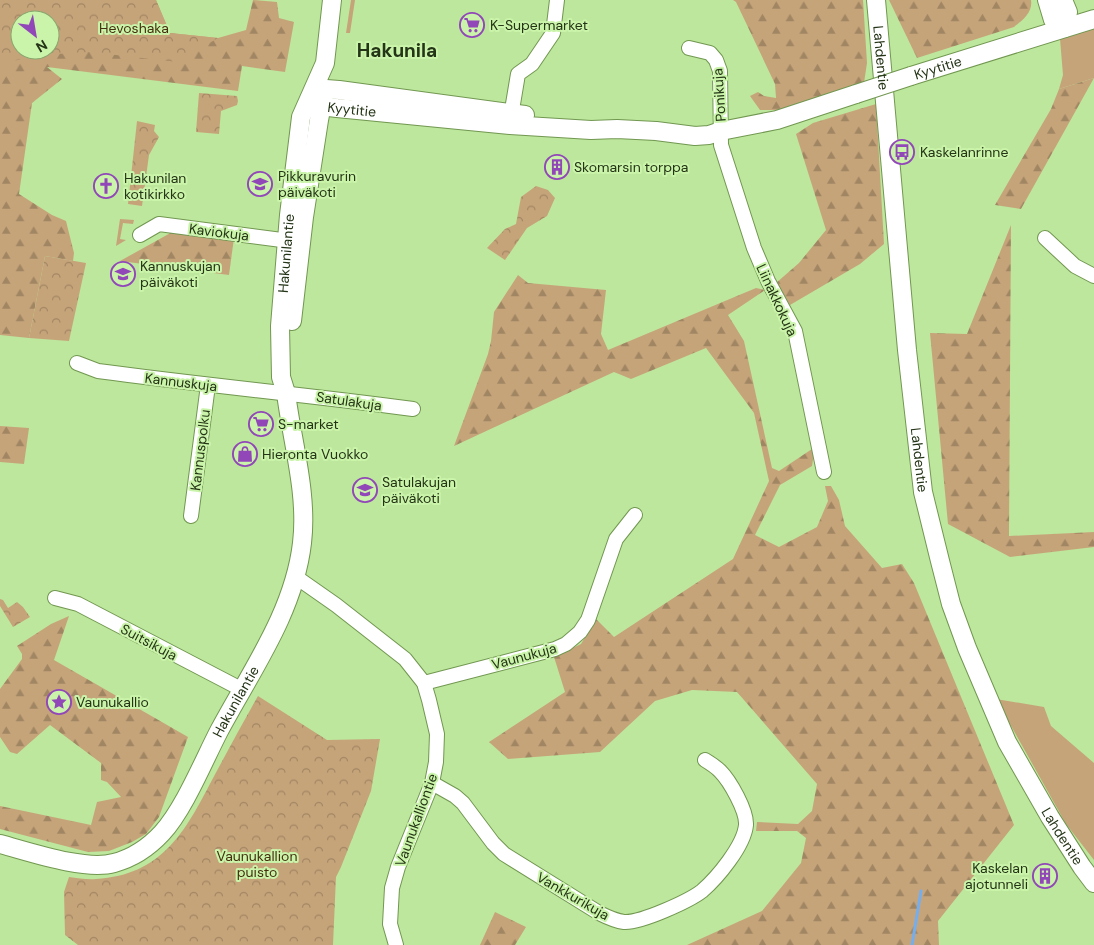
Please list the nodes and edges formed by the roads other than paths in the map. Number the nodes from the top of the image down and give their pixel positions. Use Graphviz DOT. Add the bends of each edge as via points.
graph roads {
  1 [pos="332,0"];
  2 [pos="339,0"];
  3 [pos="557,0"];
  4 [pos="876,0"];
  5 [pos="1047,0"];
  6 [pos="1062,0"];
  7 [pos="1094,18"];
  8 [pos="1064,28"];
  9 [pos="689,48"];
  10 [pos="319,98"];
  11 [pos="511,119"];
  12 [pos="721,130"];
  13 [pos="140,235"];
  14 [pos="1044,238"];
  15 [pos="293,241"];
  16 [pos="1094,276"];
  17 [pos="77,363"];
  18 [pos="208,385"];
  19 [pos="286,393"];
  20 [pos="412,409"];
  21 [pos="824,472"];
  22 [pos="635,515"];
  23 [pos="191,516"];
  24 [pos="296,577"];
  25 [pos="55,598"];
  26 [pos="424,683"];
  27 [pos="241,689"];
  28 [pos="705,760"];
  29 [pos="432,783"];
  30 [pos="0,844"];
  31 [pos="1094,883"];
  32 [pos="396,945"];
  1 -- 10 [label="main road, Hakunilantie"];
  2 -- 10 [label="main road, Hakunilantie"];
  3 -- 11 [label="street" via="553,33 532,64 518,74"];
  4 -- 31 [label="main road, Lahdentie" via="923,492 940,562 966,648 1007,742 1050,817"];
  5 -- 8 [label="main road" via="1053,20"];
  6 -- 8 [label="main road" via="1068,12"];
  7 -- 8 [label="main road, Kyytitie"];
  8 -- 12 [label="main road, Kyytitie, bridge" via="777,120"];
  9 -- 12 [label="street, Ponikuja" via="710,53 719,66"];
  10 -- 11 [label="main road, Kyytitie"];
  10 -- 15 [label="main road, Hakunilantie" via="301,117"];
  11 -- 12 [label="main road, Kyytitie" via="590,122 617,128"];
  12 -- 21 [label="street, Liinakkokuja" via="721,145 754,248 795,331"];
  13 -- 15 [label="street, Kaviokuja" via="158,224"];
  14 -- 16 [label="street" via="1075,266"];
  15 -- 19 [label="main road, Hakunilantie" via="280,326 282,377"];
  17 -- 18 [label="street, Kannuskuja" via="98,371"];
  18 -- 19 [label="street, Kannuskuja"];
  18 -- 23 [label="street, Kannuspolku"];
  19 -- 20 [label="street, Satulakuja"];
  19 -- 24 [label="main road, Hakunilantie" via="303,506 302,544"];
  22 -- 26 [label="street, Vaunukuja" via="616,539 588,620 566,644"];
  24 -- 26 [label="street, Vaunukalliontie" via="398,653"];
  24 -- 27 [label="main road, Hakunilantie" via="284,611"];
  25 -- 27 [label="street, Suitsikuja" via="78,604"];
  26 -- 29 [label="street, Vaunukalliontie" via="437,734"];
  27 -- 30 [label="main road, Hakunilantie" via="172,820 149,846 113,864 91,865"];
  28 -- 29 [label="street, Vankkurikuja" via="721,771 742,805 746,826 740,842 721,871 701,891 643,919 625,922 599,913 514,861 493,843 463,803"];
  29 -- 32 [label="street, Vaunukalliontie" via="392,888 390,924"];
}
